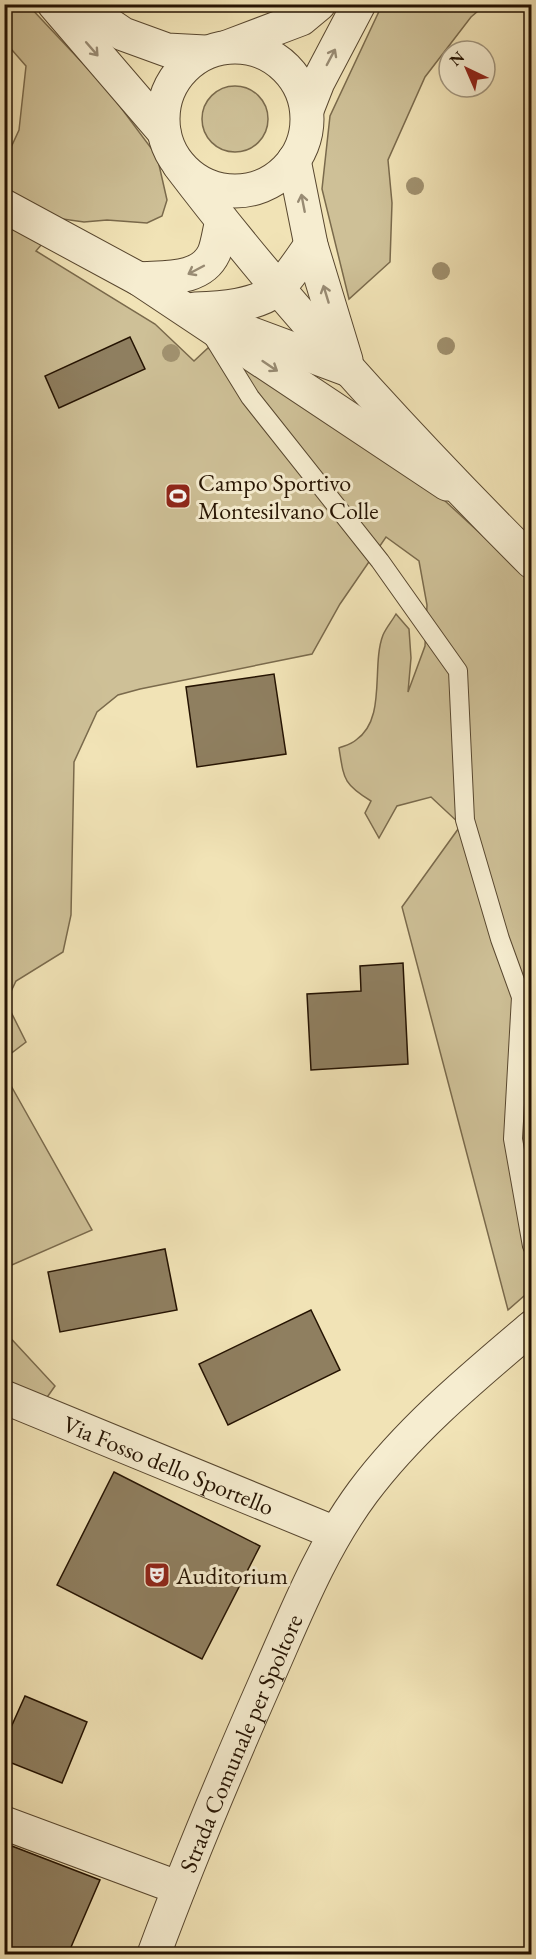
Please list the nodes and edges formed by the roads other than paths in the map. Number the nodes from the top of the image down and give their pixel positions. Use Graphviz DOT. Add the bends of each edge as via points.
graph roads {
  1 [pos="54,4"];
  2 [pos="79,4"];
  3 [pos="319,4"];
  4 [pos="359,4"];
  5 [pos="216,50"];
  6 [pos="307,110"];
  7 [pos="164,132"];
  8 [pos="294,160"];
  9 [pos="179,165"];
  10 [pos="4,206"];
  11 [pos="222,221"];
  12 [pos="311,245"];
  13 [pos="139,279"];
  14 [pos="278,289"];
  15 [pos="194,316"];
  16 [pos="350,370"];
  17 [pos="469,499"];
  18 [pos="531,562"];
  19 [pos="531,1246"];
  20 [pos="531,1327"];
  21 [pos="4,1396"];
  22 [pos="335,1533"];
  23 [pos="4,1823"];
  24 [pos="179,1888"];
  25 [pos="154,1954"];
  1 -- 7 [label="street, one-way"];
  2 -- 5 [label="street" via="123,34 167,50"];
  3 -- 5 [label="street" via="301,19"];
  6 -- 4 [label="street, one-way"];
  5 -- 6 [label="street" via="250,48 271,56 289,70 301,88"];
  5 -- 7 [label="street" via="185,66 171,85 163,108"];
  6 -- 8 [label="street" via="307,128"];
  7 -- 9 [label="street"];
  8 -- 9 [label="street" via="279,176 238,191 205,184"];
  12 -- 8 [label="street, one-way"];
  9 -- 11 [label="street"];
  10 -- 13 [label="street"];
  11 -- 13 [label="street, one-way" via="214,252 204,267 186,276"];
  11 -- 14 [label="street"];
  12 -- 14 [label="street"];
  16 -- 12 [label="street, one-way"];
  13 -- 15 [label="street"];
  14 -- 15 [label="street"];
  14 -- 16 [label="street"];
  15 -- 16 [label="street"];
  15 -- 17 [label="street, one-way"];
  15 -- 19 [label="lane" via="250,398 380,561 458,671 465,820 521,997 513,1139"];
  16 -- 17 [label="street"];
  17 -- 18 [label="street"];
  20 -- 22 [label="street, Strada Comunale per Spoltore" via="412,1435 372,1480"];
  21 -- 22 [label="street, Via Fosso dello Sportello"];
  22 -- 24 [label="street, Strada Comunale per Spoltore" via="293,1620"];
  23 -- 24 [label="street"];
  24 -- 25 [label="street, Strada Comunale per Spoltore"];
}
